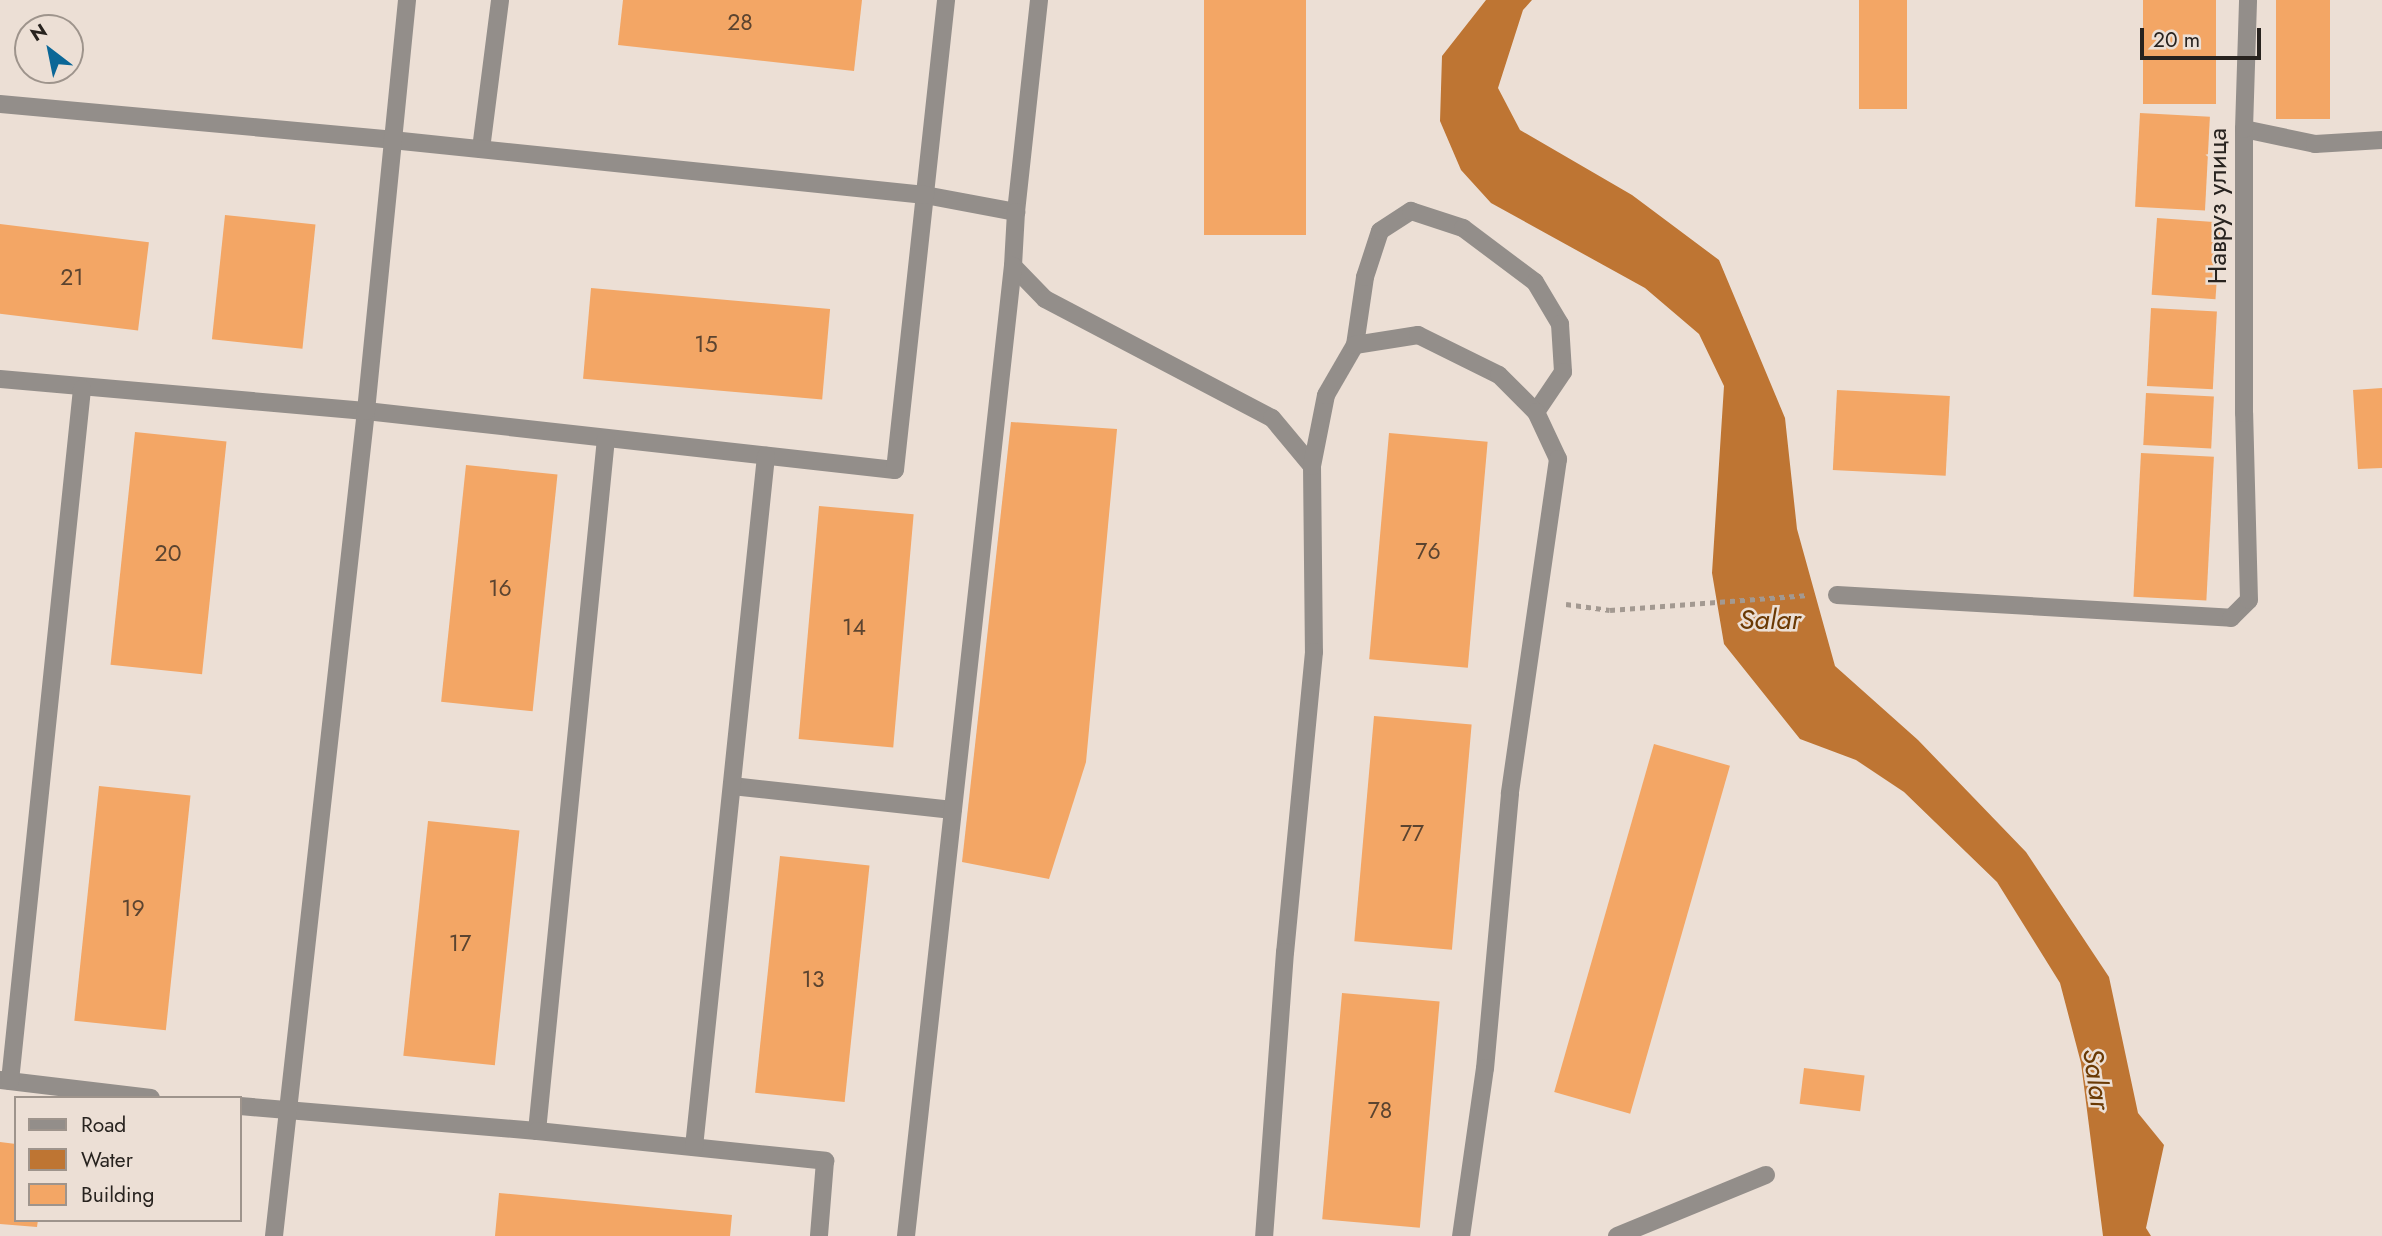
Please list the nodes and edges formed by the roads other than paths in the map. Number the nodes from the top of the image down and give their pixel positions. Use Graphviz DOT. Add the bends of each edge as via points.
graph roads {
  1 [pos="407,0"];
  2 [pos="500,0"];
  3 [pos="946,0"];
  4 [pos="1039,0"];
  5 [pos="2248,0"];
  6 [pos="0,104"];
  7 [pos="2244,129"];
  8 [pos="392,140"];
  9 [pos="2382,140"];
  10 [pos="481,149"];
  11 [pos="925,195"];
  12 [pos="1016,212"];
  13 [pos="1013,266"];
  14 [pos="1355,345"];
  15 [pos="0,379"];
  16 [pos="82,389"];
  17 [pos="366,411"];
  18 [pos="1536,412"];
  19 [pos="606,438"];
  20 [pos="766,456"];
  21 [pos="1312,466"];
  22 [pos="1829,594"];
  23 [pos="732,786"];
  24 [pos="953,810"];
  25 [pos="5,1080"];
  26 [pos="134,1096"];
  27 [pos="242,1106"];
  28 [pos="288,1111"];
  29 [pos="537,1130"];
  30 [pos="694,1147"];
  31 [pos="1766,1175"];
  32 [pos="274,1236"];
  33 [pos="819,1236"];
  34 [pos="906,1236"];
  35 [pos="1264,1236"];
  36 [pos="1461,1236"];
  37 [pos="1617,1236"];
  1 -- 8 [label="street"];
  2 -- 10 [label="street"];
  3 -- 11 [label="street"];
  4 -- 12 [label="street"];
  5 -- 7 [label="street, Навруз улица"];
  6 -- 8 [label="street"];
  7 -- 9 [label="street" via="2315,144"];
  7 -- 22 [label="street, Навруз улица" via="2249,600 2231,618"];
  8 -- 10 [label="street"];
  8 -- 17 [label="street"];
  10 -- 11 [label="street"];
  11 -- 12 [label="street"];
  11 -- 20 [label="street" via="895,470"];
  12 -- 13 [label="street"];
  13 -- 21 [label="street" via="1045,299 1272,418"];
  13 -- 24 [label="street"];
  14 -- 18 [label="street" via="1418,335 1499,375"];
  14 -- 18 [label="street" via="1365,277 1380,231 1411,211 1463,228 1535,282 1560,324 1563,372"];
  14 -- 21 [label="street" via="1326,396"];
  15 -- 16 [label="street"];
  16 -- 17 [label="street"];
  16 -- 25 [label="street"];
  17 -- 19 [label="street"];
  17 -- 28 [label="street"];
  18 -- 36 [label="street" via="1558,459 1510,794 1485,1068"];
  19 -- 20 [label="street"];
  19 -- 29 [label="street"];
  20 -- 23 [label="street"];
  21 -- 35 [label="street" via="1314,652"];
  23 -- 24 [label="street"];
  23 -- 30 [label="street"];
  24 -- 34 [label="street"];
  25 -- 26 [label="street"];
  27 -- 28 [label="street"];
  28 -- 29 [label="street"];
  28 -- 32 [label="street"];
  29 -- 30 [label="street"];
  30 -- 33 [label="street" via="825,1161"];
  31 -- 37 [label="street"];
}
